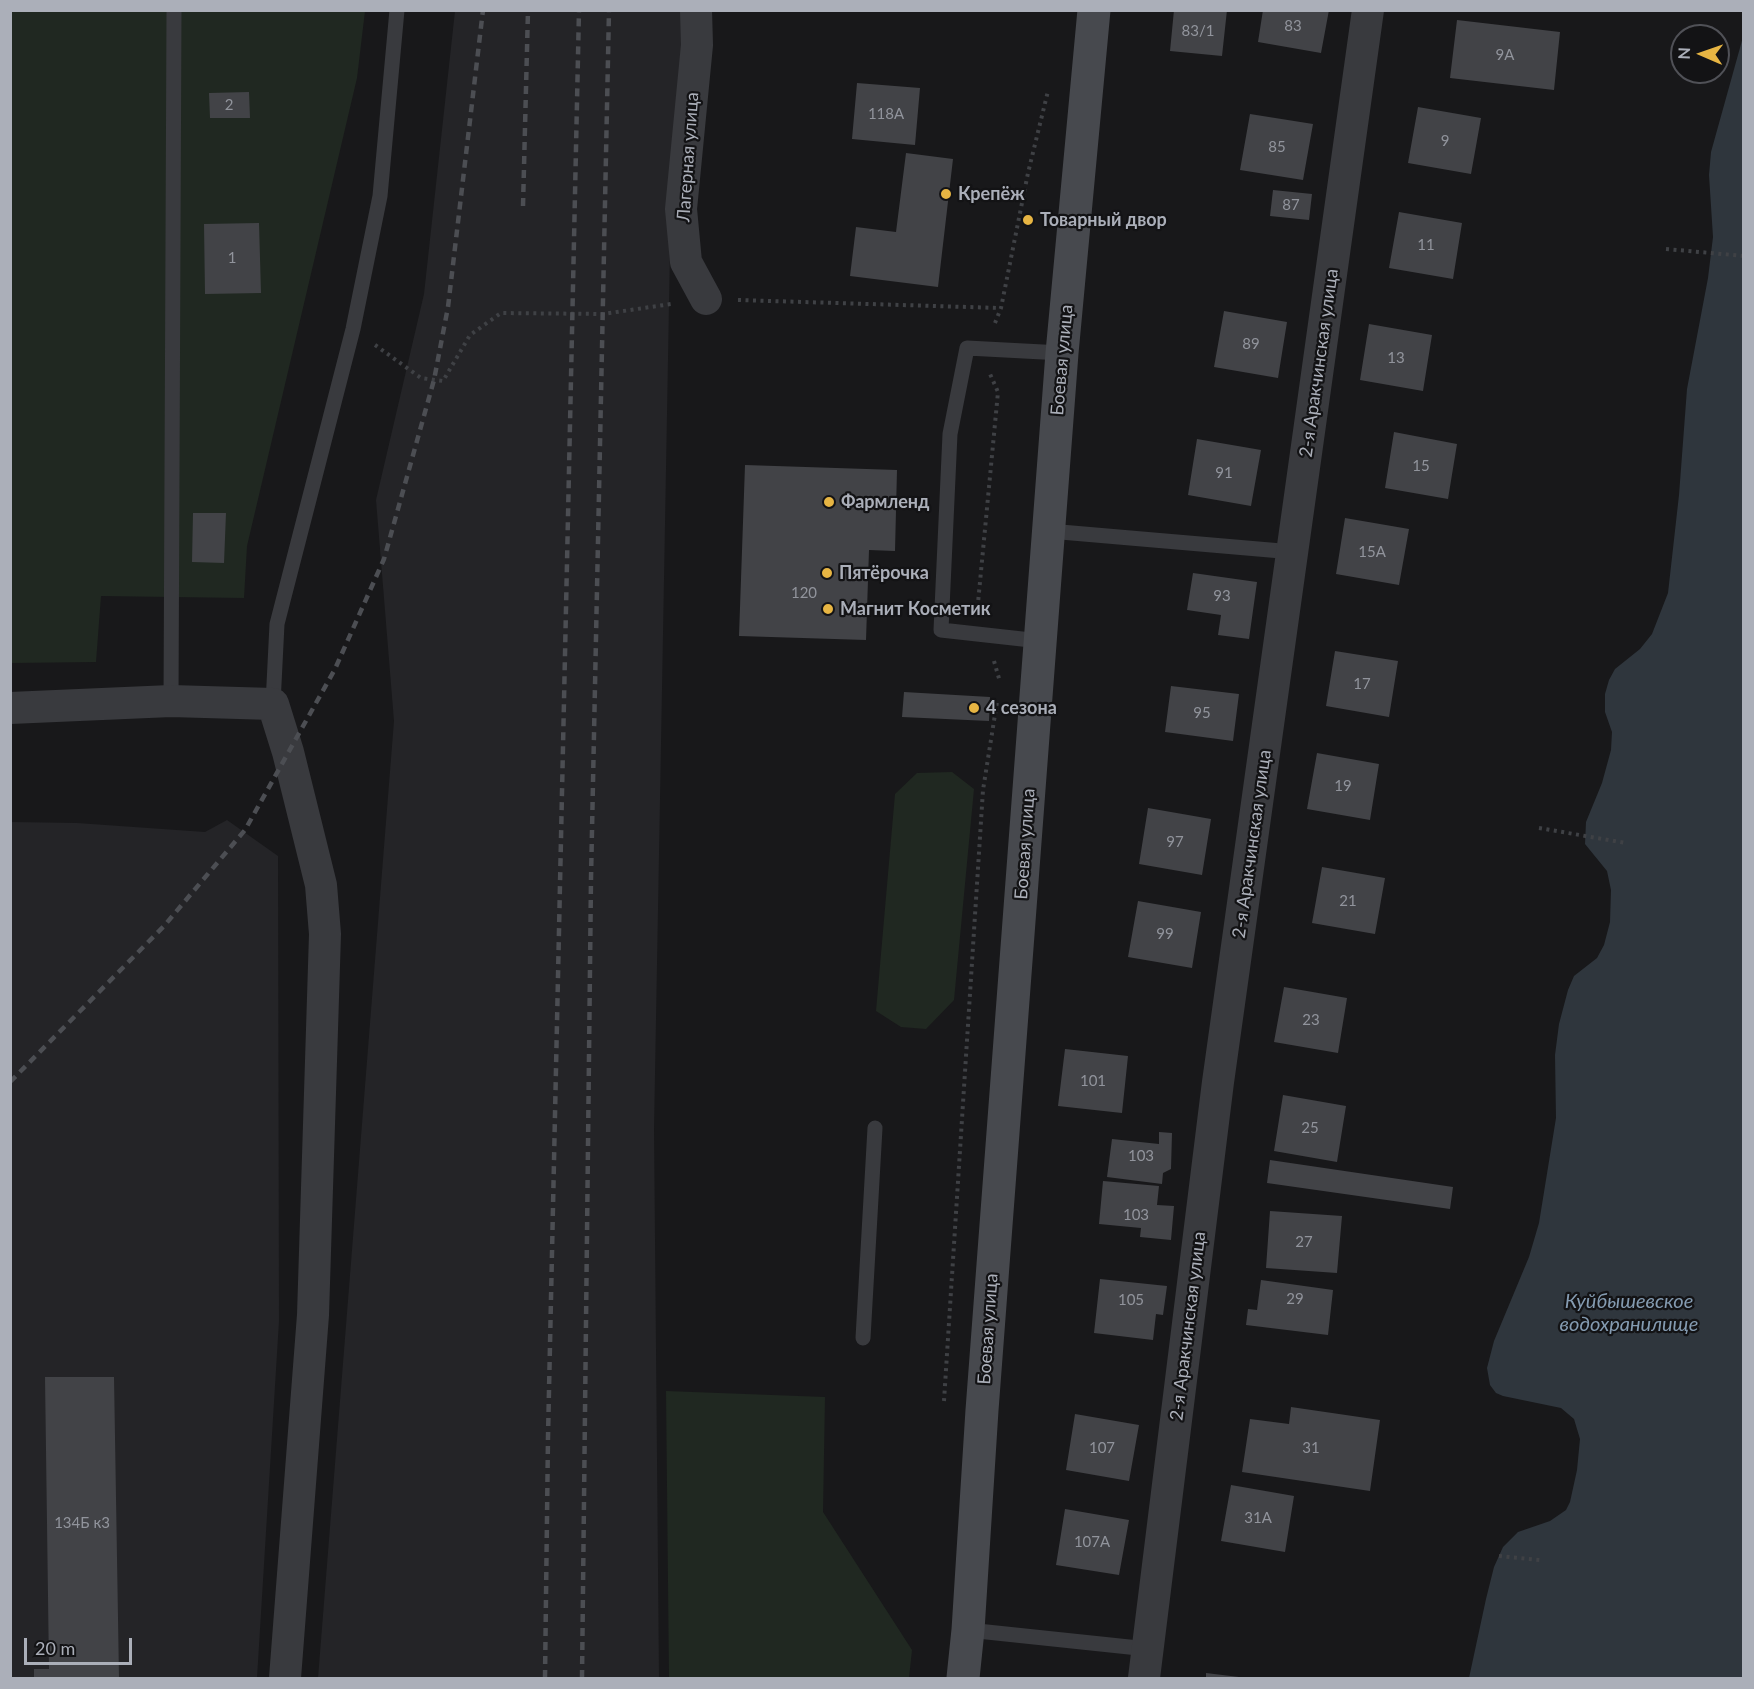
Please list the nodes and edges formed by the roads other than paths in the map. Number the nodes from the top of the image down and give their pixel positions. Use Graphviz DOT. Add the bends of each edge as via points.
graph roads {
  1 [pos="174,10"];
  2 [pos="397,10"];
  3 [pos="696,10"];
  4 [pos="1094,10"];
  5 [pos="1368,10"];
  6 [pos="705,299"];
  7 [pos="1062,353"];
  8 [pos="1049,531"];
  9 [pos="1293,552"];
  10 [pos="1040,641"];
  11 [pos="171,701"];
  12 [pos="273,704"];
  13 [pos="10,708"];
  14 [pos="875,1128"];
  15 [pos="863,1338"];
  16 [pos="968,1630"];
  17 [pos="1146,1664"];
  18 [pos="285,1678"];
  19 [pos="963,1678"];
  1 -- 11 [label="lane"];
  2 -- 12 [label="lane" via="380,196 352,329 277,624"];
  3 -- 6 [label="street, Лагерная улица" via="697,45 681,209 686,262"];
  4 -- 7 [label="main road, Боевая улица"];
  5 -- 9 [label="street, 2-я Аракчинская улица"];
  7 -- 8 [label="main road, Боевая улица"];
  7 -- 10 [label="lane" via="967,348 950,434 941,630"];
  8 -- 9 [label="lane"];
  8 -- 10 [label="main road, Боевая улица"];
  9 -- 17 [label="street, 2-я Аракчинская улица" via="1218,1083"];
  10 -- 16 [label="main road, Боевая улица"];
  11 -- 12 [label="street"];
  11 -- 13 [label="street"];
  12 -- 18 [label="street" via="321,885 325,934 313,1315"];
  14 -- 15 [label="lane"];
  16 -- 17 [label="lane"];
  16 -- 19 [label="main road, Боевая улица"];
}
